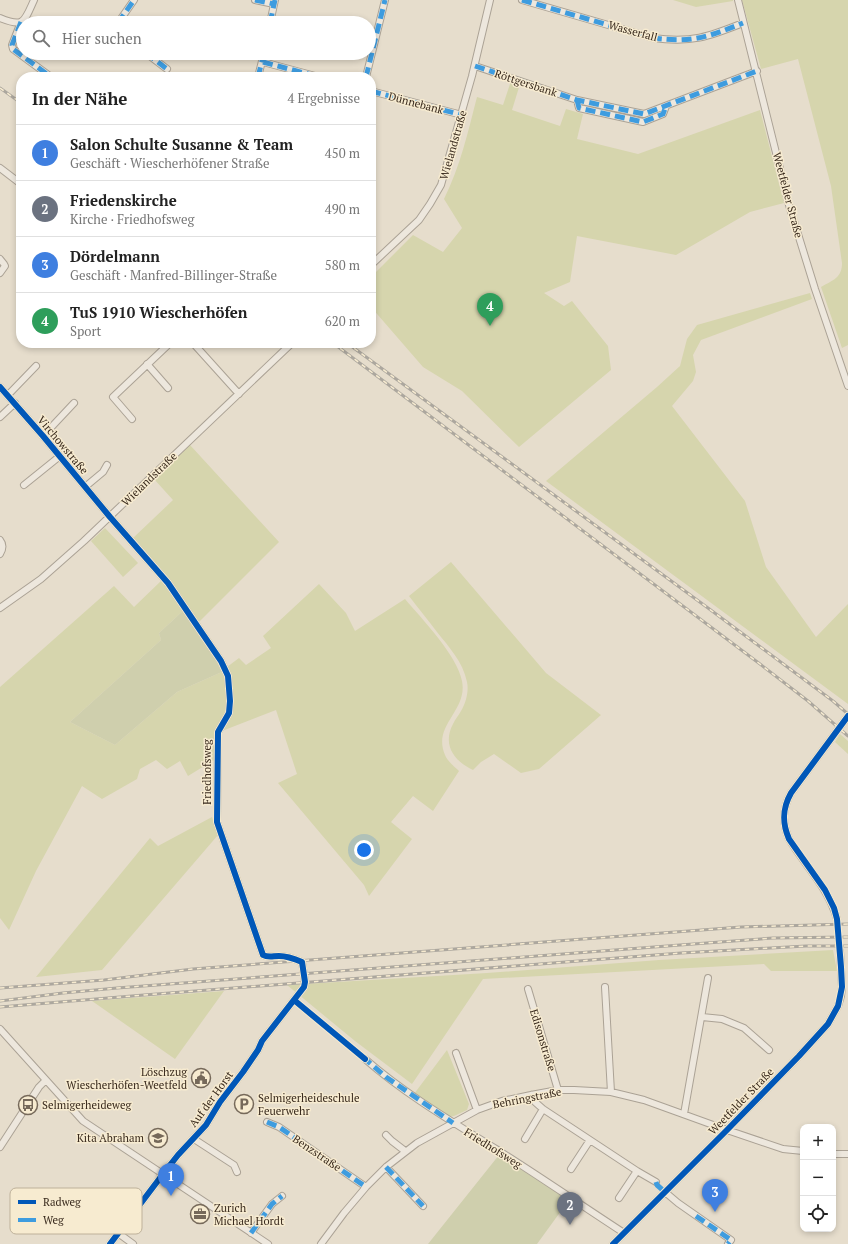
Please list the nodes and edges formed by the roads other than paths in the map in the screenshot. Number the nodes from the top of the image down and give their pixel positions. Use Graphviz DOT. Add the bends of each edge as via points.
graph roads {
  1 [pos="34,0"];
  2 [pos="134,0"];
  3 [pos="255,0"];
  4 [pos="385,0"];
  5 [pos="490,0"];
  6 [pos="522,0"];
  7 [pos="738,0"];
  8 [pos="275,2"];
  9 [pos="26,16"];
  10 [pos="123,16"];
  11 [pos="272,16"];
  12 [pos="0,18"];
  13 [pos="16,23"];
  14 [pos="743,23"];
  15 [pos="16,35"];
  16 [pos="376,36"];
  17 [pos="16,51"];
  18 [pos="28,60"];
  19 [pos="155,60"];
  20 [pos="370,60"];
  21 [pos="263,62"];
  22 [pos="475,66"];
  23 [pos="167,69"];
  24 [pos="756,71"];
  25 [pos="44,72"];
  26 [pos="260,72"];
  27 [pos="300,72"];
  28 [pos="367,72"];
  29 [pos="376,92"];
  30 [pos="577,100"];
  31 [pos="666,106"];
  32 [pos="611,107"];
  33 [pos="624,110"];
  34 [pos="462,115"];
  35 [pos="610,115"];
  36 [pos="622,118"];
  37 [pos="0,168"];
  38 [pos="16,180"];
  39 [pos="0,259"];
  40 [pos="376,260"];
  41 [pos="0,273"];
  42 [pos="165,348"];
  43 [pos="198,348"];
  44 [pos="287,348"];
  45 [pos="147,364"];
  46 [pos="36,366"];
  47 [pos="848,386"];
  48 [pos="0,387"];
  49 [pos="168,388"];
  50 [pos="239,394"];
  51 [pos="8,395"];
  52 [pos="15,403"];
  53 [pos="74,403"];
  54 [pos="0,418"];
  55 [pos="132,419"];
  56 [pos="43,436"];
  57 [pos="60,456"];
  58 [pos="107,465"];
  59 [pos="24,486"];
  60 [pos="85,487"];
  61 [pos="110,517"];
  62 [pos="0,540"];
  63 [pos="0,554"];
  64 [pos="0,608"];
  65 [pos="848,716"];
  66 [pos="837,919"];
  67 [pos="840,951"];
  68 [pos="708,978"];
  69 [pos="605,987"];
  70 [pos="528,989"];
  71 [pos="294,1000"];
  72 [pos="702,1017"];
  73 [pos="0,1029"];
  74 [pos="769,1050"];
  75 [pos="456,1053"];
  76 [pos="366,1059"];
  77 [pos="46,1080"];
  78 [pos="558,1090"];
  79 [pos="611,1092"];
  80 [pos="531,1095"];
  81 [pos="543,1109"];
  82 [pos="477,1110"];
  83 [pos="684,1114"];
  84 [pos="267,1122"];
  85 [pos="453,1123"];
  86 [pos="727,1130"];
  87 [pos="386,1135"];
  88 [pos="194,1139"];
  89 [pos="525,1139"];
  90 [pos="590,1140"];
  91 [pos="0,1147"];
  92 [pos="405,1151"];
  93 [pos="800,1152"];
  94 [pos="836,1154"];
  95 [pos="848,1154"];
  96 [pos="386,1167"];
  97 [pos="571,1169"];
  98 [pos="637,1171"];
  99 [pos="238,1172"];
  100 [pos="163,1174"];
  101 [pos="656,1182"];
  102 [pos="366,1187"];
  103 [pos="665,1192"];
  104 [pos="282,1196"];
  105 [pos="619,1198"];
  106 [pos="142,1202"];
  107 [pos="423,1206"];
  108 [pos="251,1233"];
  109 [pos="624,1233"];
  110 [pos="117,1234"];
  111 [pos="119,1234"];
  112 [pos="110,1244"];
  113 [pos="133,1244"];
  114 [pos="268,1244"];
  115 [pos="321,1244"];
  116 [pos="613,1244"];
  117 [pos="728,1244"];
  1 -- 9 [label="street"];
  2 -- 10 [label="street"];
  3 -- 8 [label="street"];
  4 -- 16 [label="street"];
  5 -- 22 [label="street, Wielandstraße"];
  6 -- 14 [label="street, Wasserfall" via="653,38 672,40 716,34"];
  7 -- 14 [label="street, Weetfelder Straße"];
  8 -- 11 [label="street"];
  12 -- 13 [label="street"];
  14 -- 24 [label="street, Weetfelder Straße"];
  15 -- 17 [label="street" via="12,45"];
  18 -- 25 [label="street"];
  19 -- 23 [label="street"];
  20 -- 28 [label="street"];
  21 -- 26 [label="street"];
  21 -- 27 [label="street"];
  22 -- 30 [label="street, Röttgersbank"];
  22 -- 34 [label="street, Wielandstraße"];
  24 -- 31 [label="street, Röttgersbank"];
  24 -- 47 [label="street, Weetfelder Straße" via="789,205"];
  29 -- 34 [label="street, Dünnebank"];
  30 -- 32 [label="street, Röttgersbank"];
  30 -- 35 [label="street, Röttgersbank" via="579,108"];
  31 -- 33 [label="street, Röttgersbank" via="644,114"];
  31 -- 36 [label="street, Röttgersbank" via="663,114 643,122"];
  32 -- 33 [label="street, Röttgersbank"];
  32 -- 35 [label="street"];
  33 -- 36 [label="street"];
  34 -- 40 [label="street, Wielandstraße" via="441,185 433,199 412,228"];
  35 -- 36 [label="street, Röttgersbank"];
  37 -- 38 [label="street"];
  39 -- 41 [label="street" via="5,266"];
  42 -- 45 [label="street"];
  43 -- 50 [label="street"];
  44 -- 50 [label="street, Wielandstraße"];
  45 -- 49 [label="street"];
  45 -- 55 [label="street" via="113,396"];
  46 -- 51 [label="street"];
  48 -- 51 [label="street, Virchowstraße"];
  50 -- 61 [label="street, Wielandstraße"];
  51 -- 52 [label="street, Virchowstraße"];
  52 -- 54 [label="street"];
  52 -- 56 [label="street, Virchowstraße"];
  53 -- 56 [label="street, Virchowstraße"];
  56 -- 57 [label="street, Virchowstraße"];
  57 -- 59 [label="street, Virchowstraße"];
  57 -- 60 [label="street, Virchowstraße"];
  58 -- 60 [label="street, Virchowstraße" via="103,472"];
  60 -- 61 [label="street, Virchowstraße"];
  61 -- 64 [label="street, Wielandstraße" via="41,579"];
  61 -- 71 [label="street, Friedhofsweg" via="168,583 222,661 228,676 229,713 218,732 217,822 263,955 280,956 302,962 304,987"];
  62 -- 63 [label="street" via="3,547"];
  65 -- 66 [label="street" via="791,793 784,813 785,830 789,839 826,890"];
  67 -- 86 [label="street, Weetfelder Straße" via="842,987 838,1006 828,1024"];
  68 -- 72 [label="street"];
  69 -- 79 [label="street"];
  70 -- 78 [label="street, Edisonstraße"];
  71 -- 88 [label="street, Auf der Horst" via="262,1041 206,1126"];
  72 -- 74 [label="street" via="722,1019 744,1028"];
  72 -- 83 [label="street"];
  73 -- 77 [label="street"];
  75 -- 82 [label="street"];
  76 -- 85 [label="street, Friedhofsweg" via="386,1077"];
  77 -- 91 [label="street"];
  77 -- 100 [label="street" via="83,1121"];
  78 -- 79 [label="street, Behringstraße"];
  78 -- 80 [label="street, Behringstraße"];
  79 -- 83 [label="street, Behringstraße"];
  80 -- 81 [label="street"];
  80 -- 82 [label="street, Behringstraße"];
  81 -- 89 [label="street"];
  81 -- 90 [label="street"];
  82 -- 85 [label="street, Behringstraße"];
  83 -- 86 [label="street, Behringstraße"];
  84 -- 102 [label="street, Benzstraße" via="279,1127"];
  85 -- 92 [label="street, Behringstraße"];
  85 -- 109 [label="street, Friedhofsweg"];
  86 -- 93 [label="street, Behringstraße" via="783,1149"];
  86 -- 103 [label="street, Weetfelder Straße"];
  87 -- 92 [label="street"];
  88 -- 99 [label="street" via="234,1165"];
  88 -- 100 [label="street, Auf der Horst"];
  90 -- 97 [label="street"];
  90 -- 98 [label="street"];
  92 -- 96 [label="street, Behringstraße"];
  94 -- 95 [label="street"];
  96 -- 102 [label="street, Behringstraße"];
  96 -- 107 [label="street"];
  98 -- 101 [label="street"];
  98 -- 105 [label="street"];
  100 -- 106 [label="street, Auf der Horst"];
  100 -- 108 [label="street"];
  102 -- 115 [label="street, Behringstraße"];
  103 -- 109 [label="street, Weetfelder Straße"];
  103 -- 117 [label="street" via="678,1204 731,1240"];
  104 -- 108 [label="street" via="272,1204"];
  108 -- 114 [label="street"];
  109 -- 116 [label="street, Weetfelder Straße"];
  110 -- 112 [label="street, Auf der Horst"];
  111 -- 113 [label="street"];
}
